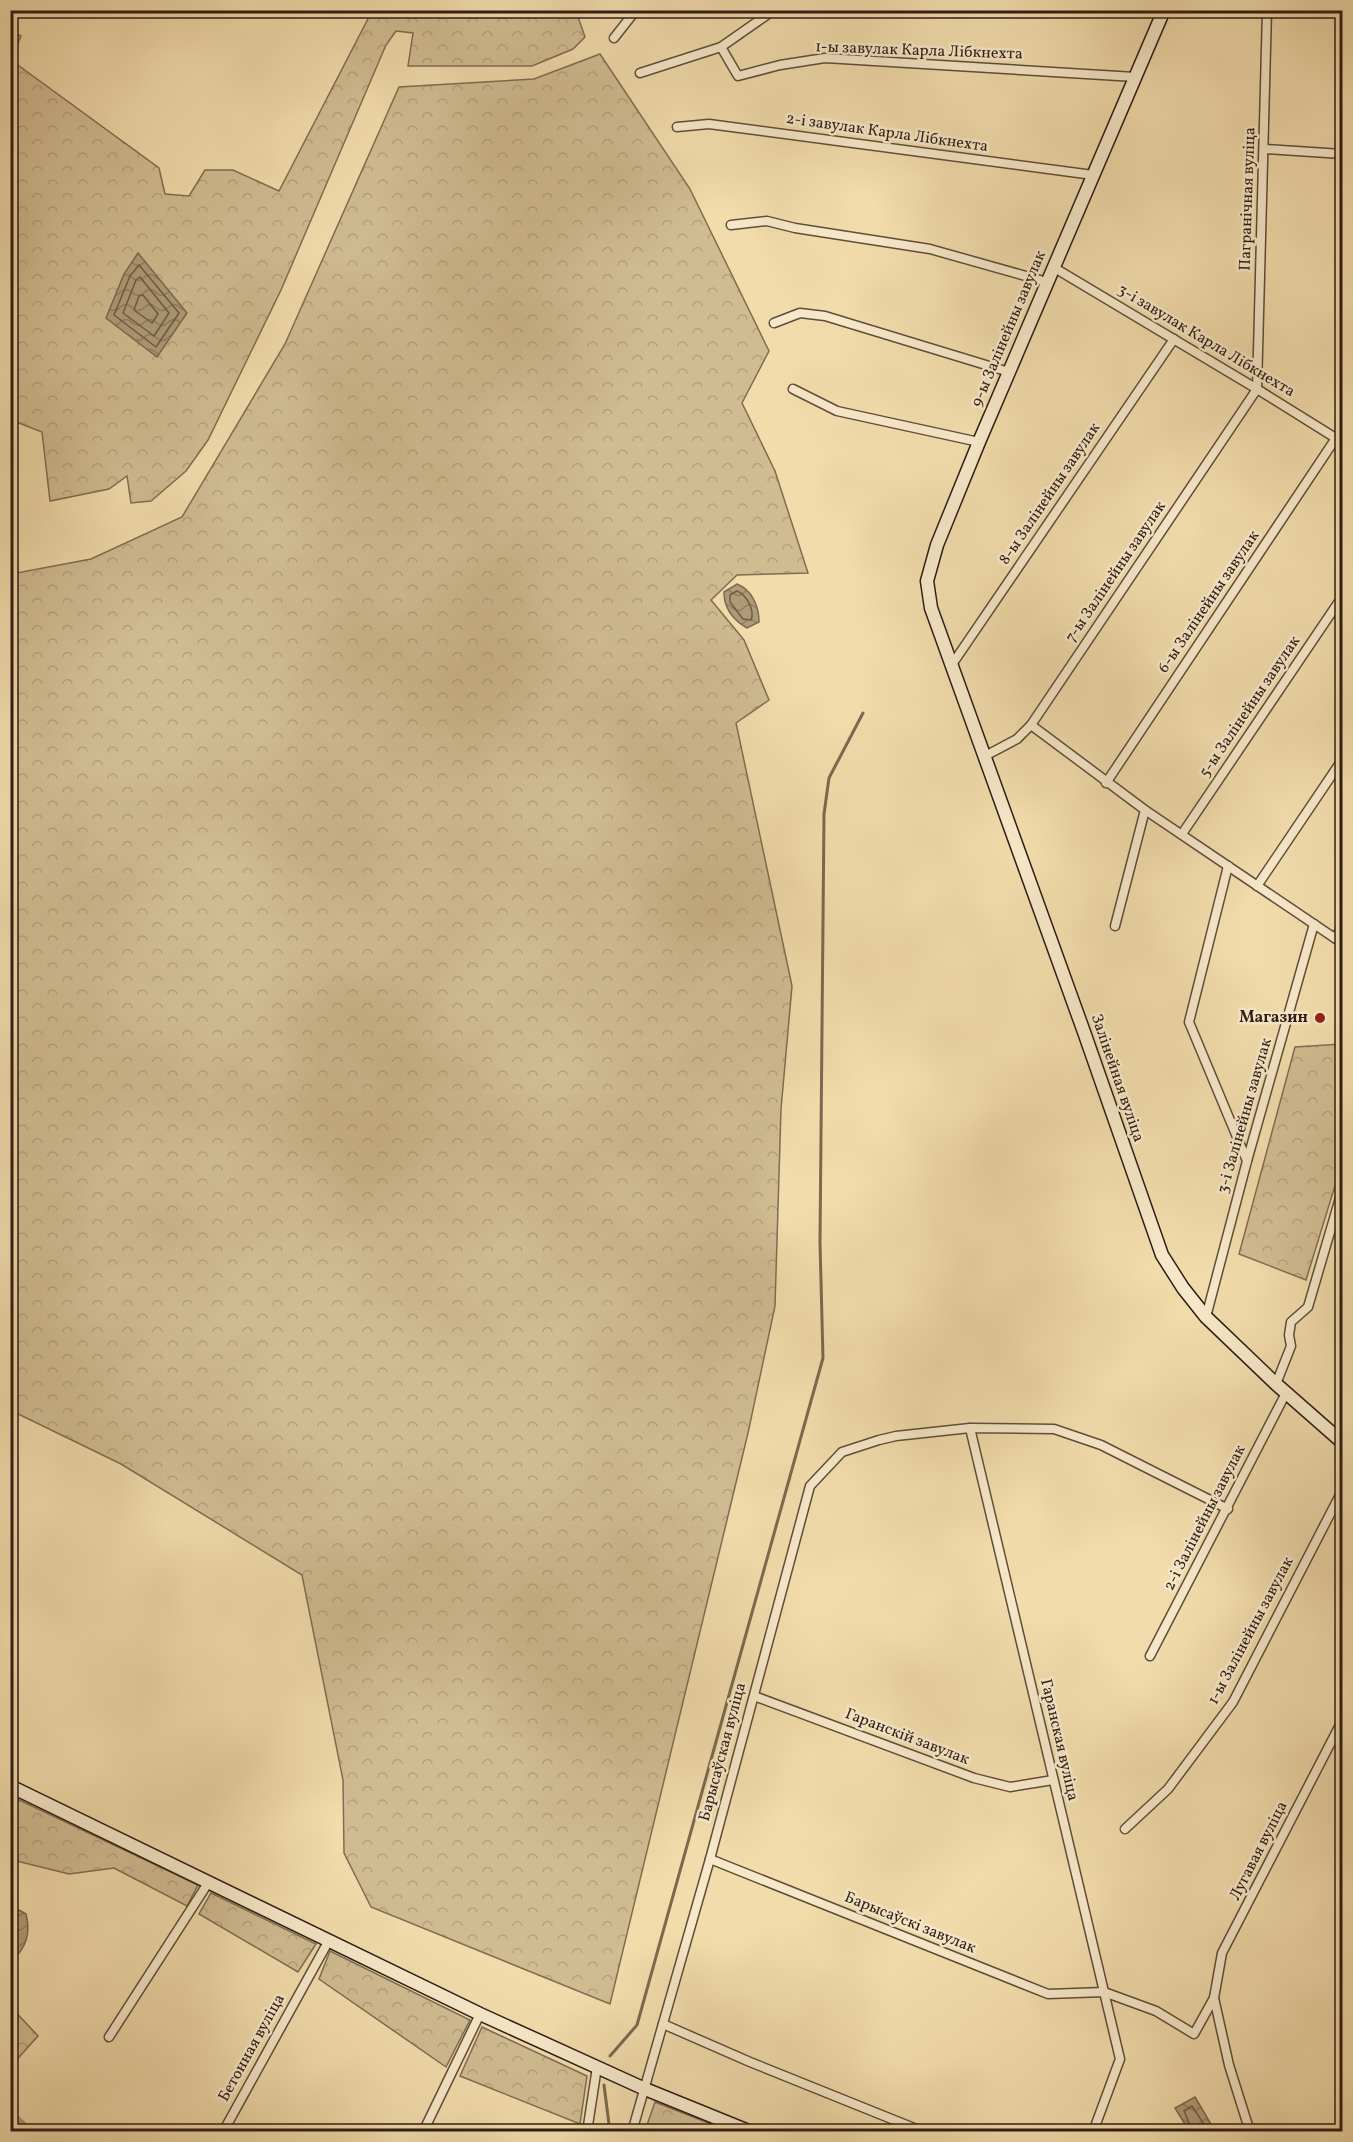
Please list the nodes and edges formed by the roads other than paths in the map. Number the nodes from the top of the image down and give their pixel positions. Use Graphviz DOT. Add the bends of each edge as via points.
graph roads {
  1 [pos="636,10"];
  2 [pos="774,10"];
  3 [pos="1164,10"];
  4 [pos="1267,10"];
  5 [pos="614,38"];
  6 [pos="721,47"];
  7 [pos="640,73"];
  8 [pos="1135,77"];
  9 [pos="677,127"];
  10 [pos="1264,149"];
  11 [pos="1342,154"];
  12 [pos="1093,175"];
  13 [pos="731,225"];
  14 [pos="1053,267"];
  15 [pos="1047,282"];
  16 [pos="774,323"];
  17 [pos="1174,339"];
  18 [pos="1009,372"];
  19 [pos="793,389"];
  20 [pos="1257,389"];
  21 [pos="1339,440"];
  22 [pos="979,441"];
  23 [pos="1342,597"];
  24 [pos="951,666"];
  25 [pos="1031,725"];
  26 [pos="984,756"];
  27 [pos="1342,760"];
  28 [pos="1106,783"];
  29 [pos="1145,810"];
  30 [pos="1182,834"];
  31 [pos="1228,866"];
  32 [pos="1257,886"];
  33 [pos="1314,924"];
  34 [pos="1115,926"];
  35 [pos="1342,927"];
  36 [pos="1339,941"];
  37 [pos="1247,1161"];
  38 [pos="1342,1191"];
  39 [pos="1206,1317"];
  40 [pos="1276,1384"];
  41 [pos="1286,1393"];
  42 [pos="970,1428"];
  43 [pos="1342,1442"];
  44 [pos="1342,1491"];
  45 [pos="1228,1509"];
  46 [pos="1150,1656"];
  47 [pos="754,1696"];
  48 [pos="1342,1721"];
  49 [pos="1053,1780"];
  50 [pos="10,1786"];
  51 [pos="1125,1829"];
  52 [pos="710,1859"];
  53 [pos="208,1883"];
  54 [pos="328,1942"];
  55 [pos="1104,1992"];
  56 [pos="1214,1998"];
  57 [pos="480,2014"];
  58 [pos="663,2024"];
  59 [pos="109,2037"];
  60 [pos="597,2067"];
  61 [pos="645,2089"];
  62 [pos="223,2132"];
  63 [pos="423,2132"];
  64 [pos="586,2132"];
  65 [pos="632,2132"];
  66 [pos="751,2132"];
  67 [pos="924,2132"];
  68 [pos="1093,2132"];
  69 [pos="1250,2132"];
  1 -- 5 [label="street"];
  2 -- 6 [label="street"];
  3 -- 8 [label="street, 9-ы Залінейны завулак"];
  4 -- 10 [label="street, Пагранічная вуліца"];
  6 -- 7 [label="street"];
  6 -- 8 [label="street, 1-ы завулак Карла Лібкнехта" via="738,76 825,58"];
  8 -- 12 [label="street, 9-ы Залінейны завулак"];
  9 -- 12 [label="street, 2-і завулак Карла Лібкнехта" via="709,124"];
  10 -- 11 [label="street"];
  10 -- 20 [label="street, Пагранічная вуліца"];
  12 -- 14 [label="street, 9-ы Залінейны завулак"];
  13 -- 15 [label="street" via="767,221 930,249"];
  14 -- 15 [label="street, 9-ы Залінейны завулак"];
  14 -- 17 [label="street, 3-і завулак Карла Лібкнехта"];
  15 -- 18 [label="street, 9-ы Залінейны завулак"];
  16 -- 18 [label="street" via="800,313 825,316"];
  17 -- 20 [label="street, 3-і завулак Карла Лібкнехта"];
  17 -- 24 [label="street, 8-ы Залінейны завулак"];
  18 -- 22 [label="street, 9-ы Залінейны завулак"];
  19 -- 22 [label="street" via="837,411"];
  20 -- 21 [label="street, 3-і завулак Карла Лібкнехта"];
  20 -- 25 [label="street, 7-ы Залінейны завулак"];
  21 -- 28 [label="street, 6-ы Залінейны завулак"];
  22 -- 24 [label="street, 9-ы Залінейны завулак" via="937,545 927,581 931,608"];
  23 -- 30 [label="street, 5-ы Залінейны завулак"];
  24 -- 26 [label="street, Залінейная вуліца"];
  25 -- 26 [label="street, 7-ы Залінейны завулак" via="1017,740"];
  25 -- 28 [label="street"];
  26 -- 39 [label="street, Залінейная вуліца" via="1162,1255"];
  27 -- 32 [label="street"];
  28 -- 29 [label="street"];
  29 -- 30 [label="street"];
  29 -- 34 [label="street"];
  30 -- 31 [label="street"];
  31 -- 32 [label="street"];
  31 -- 37 [label="street" via="1189,1022"];
  32 -- 33 [label="street"];
  33 -- 36 [label="street"];
  33 -- 37 [label="street, 3-і Залінейны завулак"];
  35 -- 36 [label="street"];
  37 -- 39 [label="street, 3-і Залінейны завулак"];
  38 -- 40 [label="street" via="1308,1307 1291,1322 1291,1346"];
  39 -- 40 [label="street, Залінейная вуліца"];
  40 -- 41 [label="street, Залінейная вуліца"];
  41 -- 43 [label="street, Залінейная вуліца"];
  41 -- 45 [label="street, 2-і Залінейны завулак"];
  42 -- 45 [label="street" via="1054,1429 1101,1445"];
  42 -- 47 [label="street, Барысаўская вуліца" via="896,1436 842,1452 810,1486"];
  42 -- 49 [label="street, Гаранская вуліца"];
  44 -- 51 [label="street, 1-ы Залінейны завулак" via="1233,1702 1168,1789"];
  45 -- 46 [label="street, 2-і Залінейны завулак"];
  47 -- 49 [label="street, Гаранскій завулак" via="974,1778 1010,1788"];
  47 -- 52 [label="street, Барысаўская вуліца"];
  48 -- 56 [label="street, Лугавая вуліца" via="1222,1953"];
  49 -- 55 [label="street, Гаранская вуліца"];
  50 -- 53 [label="street"];
  52 -- 55 [label="street, Барысаўскі завулак" via="1048,1994"];
  52 -- 58 [label="street, Барысаўская вуліца"];
  53 -- 54 [label="street"];
  53 -- 59 [label="street"];
  54 -- 57 [label="street"];
  54 -- 62 [label="street, Бетонная вуліца"];
  55 -- 56 [label="street" via="1156,2011 1194,2034"];
  55 -- 68 [label="street, Гаранская вуліца" via="1120,2059"];
  56 -- 69 [label="street"];
  57 -- 60 [label="street"];
  57 -- 63 [label="street"];
  58 -- 61 [label="street, Барысаўская вуліца"];
  58 -- 67 [label="street"];
  60 -- 61 [label="street"];
  60 -- 64 [label="street"];
  61 -- 65 [label="street, Барысаўская вуліца"];
  61 -- 66 [label="street"];
}
